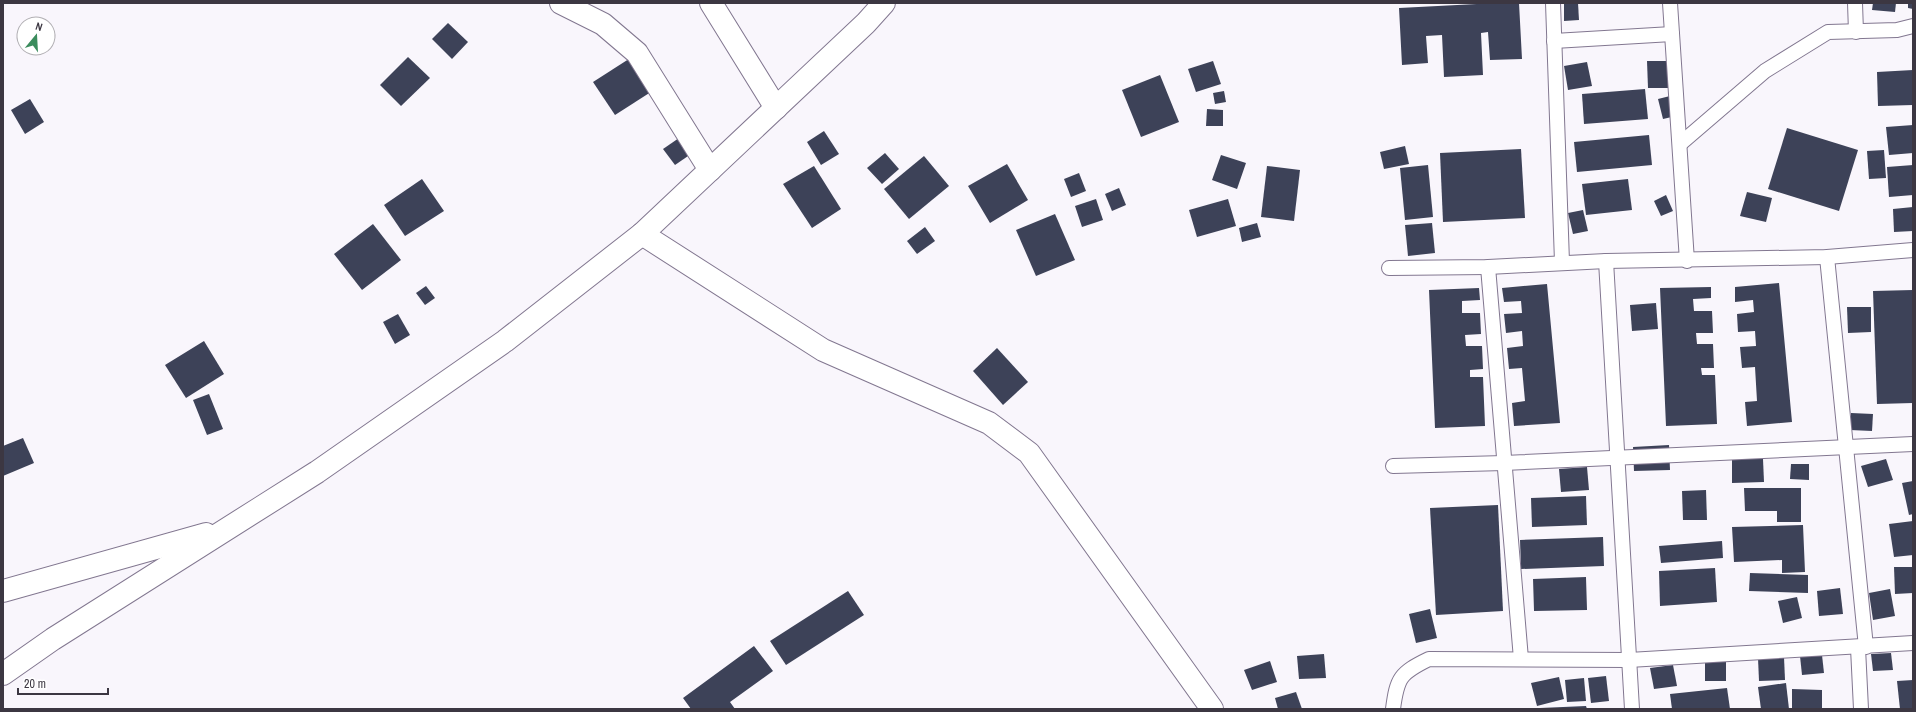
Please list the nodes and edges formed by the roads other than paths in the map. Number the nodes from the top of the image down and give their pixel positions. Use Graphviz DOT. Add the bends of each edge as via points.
graph roads {
  1 [pos="561,3"];
  2 [pos="711,3"];
  3 [pos="884,3"];
  4 [pos="1553,3"];
  5 [pos="1670,3"];
  6 [pos="1855,3"];
  7 [pos="1913,26"];
  8 [pos="1856,32"];
  9 [pos="1672,34"];
  10 [pos="1554,41"];
  11 [pos="776,108"];
  12 [pos="1680,144"];
  13 [pos="710,170"];
  14 [pos="642,234"];
  15 [pos="1913,250"];
  16 [pos="1827,257"];
  17 [pos="1606,261"];
  18 [pos="1687,261"];
  19 [pos="1562,262"];
  20 [pos="1488,267"];
  21 [pos="1389,268"];
  22 [pos="1913,444"];
  23 [pos="1846,448"];
  24 [pos="1618,457"];
  25 [pos="1504,463"];
  26 [pos="1393,466"];
  27 [pos="230,527"];
  28 [pos="3,591"];
  29 [pos="1913,643"];
  30 [pos="1862,647"];
  31 [pos="1521,659"];
  32 [pos="1629,660"];
  33 [pos="3,674"];
  34 [pos="1212,709"];
  35 [pos="1393,709"];
  36 [pos="1632,709"];
  37 [pos="1861,709"];
  1 -- 13 [label="street" via="602,24 637,53"];
  2 -- 11 [label="street"];
  3 -- 11 [label="street"];
  4 -- 10 [label="lane"];
  5 -- 9 [label="lane"];
  6 -- 8 [label="lane"];
  7 -- 8 [label="lane" via="1897,30"];
  8 -- 12 [label="lane" via="1828,32 1765,71"];
  9 -- 10 [label="lane"];
  9 -- 12 [label="lane"];
  10 -- 19 [label="lane"];
  11 -- 13 [label="street"];
  12 -- 18 [label="lane"];
  13 -- 14 [label="street"];
  14 -- 27 [label="street" via="505,341 317,472"];
  14 -- 34 [label="street" via="823,350 989,423 1029,453"];
  15 -- 16 [label="lane"];
  16 -- 18 [label="lane"];
  16 -- 23 [label="lane"];
  17 -- 18 [label="lane"];
  17 -- 19 [label="lane"];
  17 -- 24 [label="lane"];
  19 -- 20 [label="lane"];
  20 -- 21 [label="lane"];
  20 -- 25 [label="lane"];
  22 -- 23 [label="lane"];
  23 -- 24 [label="lane"];
  23 -- 30 [label="lane"];
  24 -- 25 [label="lane"];
  24 -- 32 [label="lane"];
  25 -- 26 [label="lane"];
  25 -- 31 [label="lane"];
  27 -- 28 [label="street"];
  27 -- 33 [label="street" via="53,639"];
  29 -- 30 [label="lane"];
  30 -- 32 [label="lane"];
  30 -- 37 [label="lane"];
  31 -- 32 [label="lane"];
  31 -- 35 [label="lane" via="1429,659 1412,667 1402,676 1396,686"];
  32 -- 36 [label="lane"];
}
